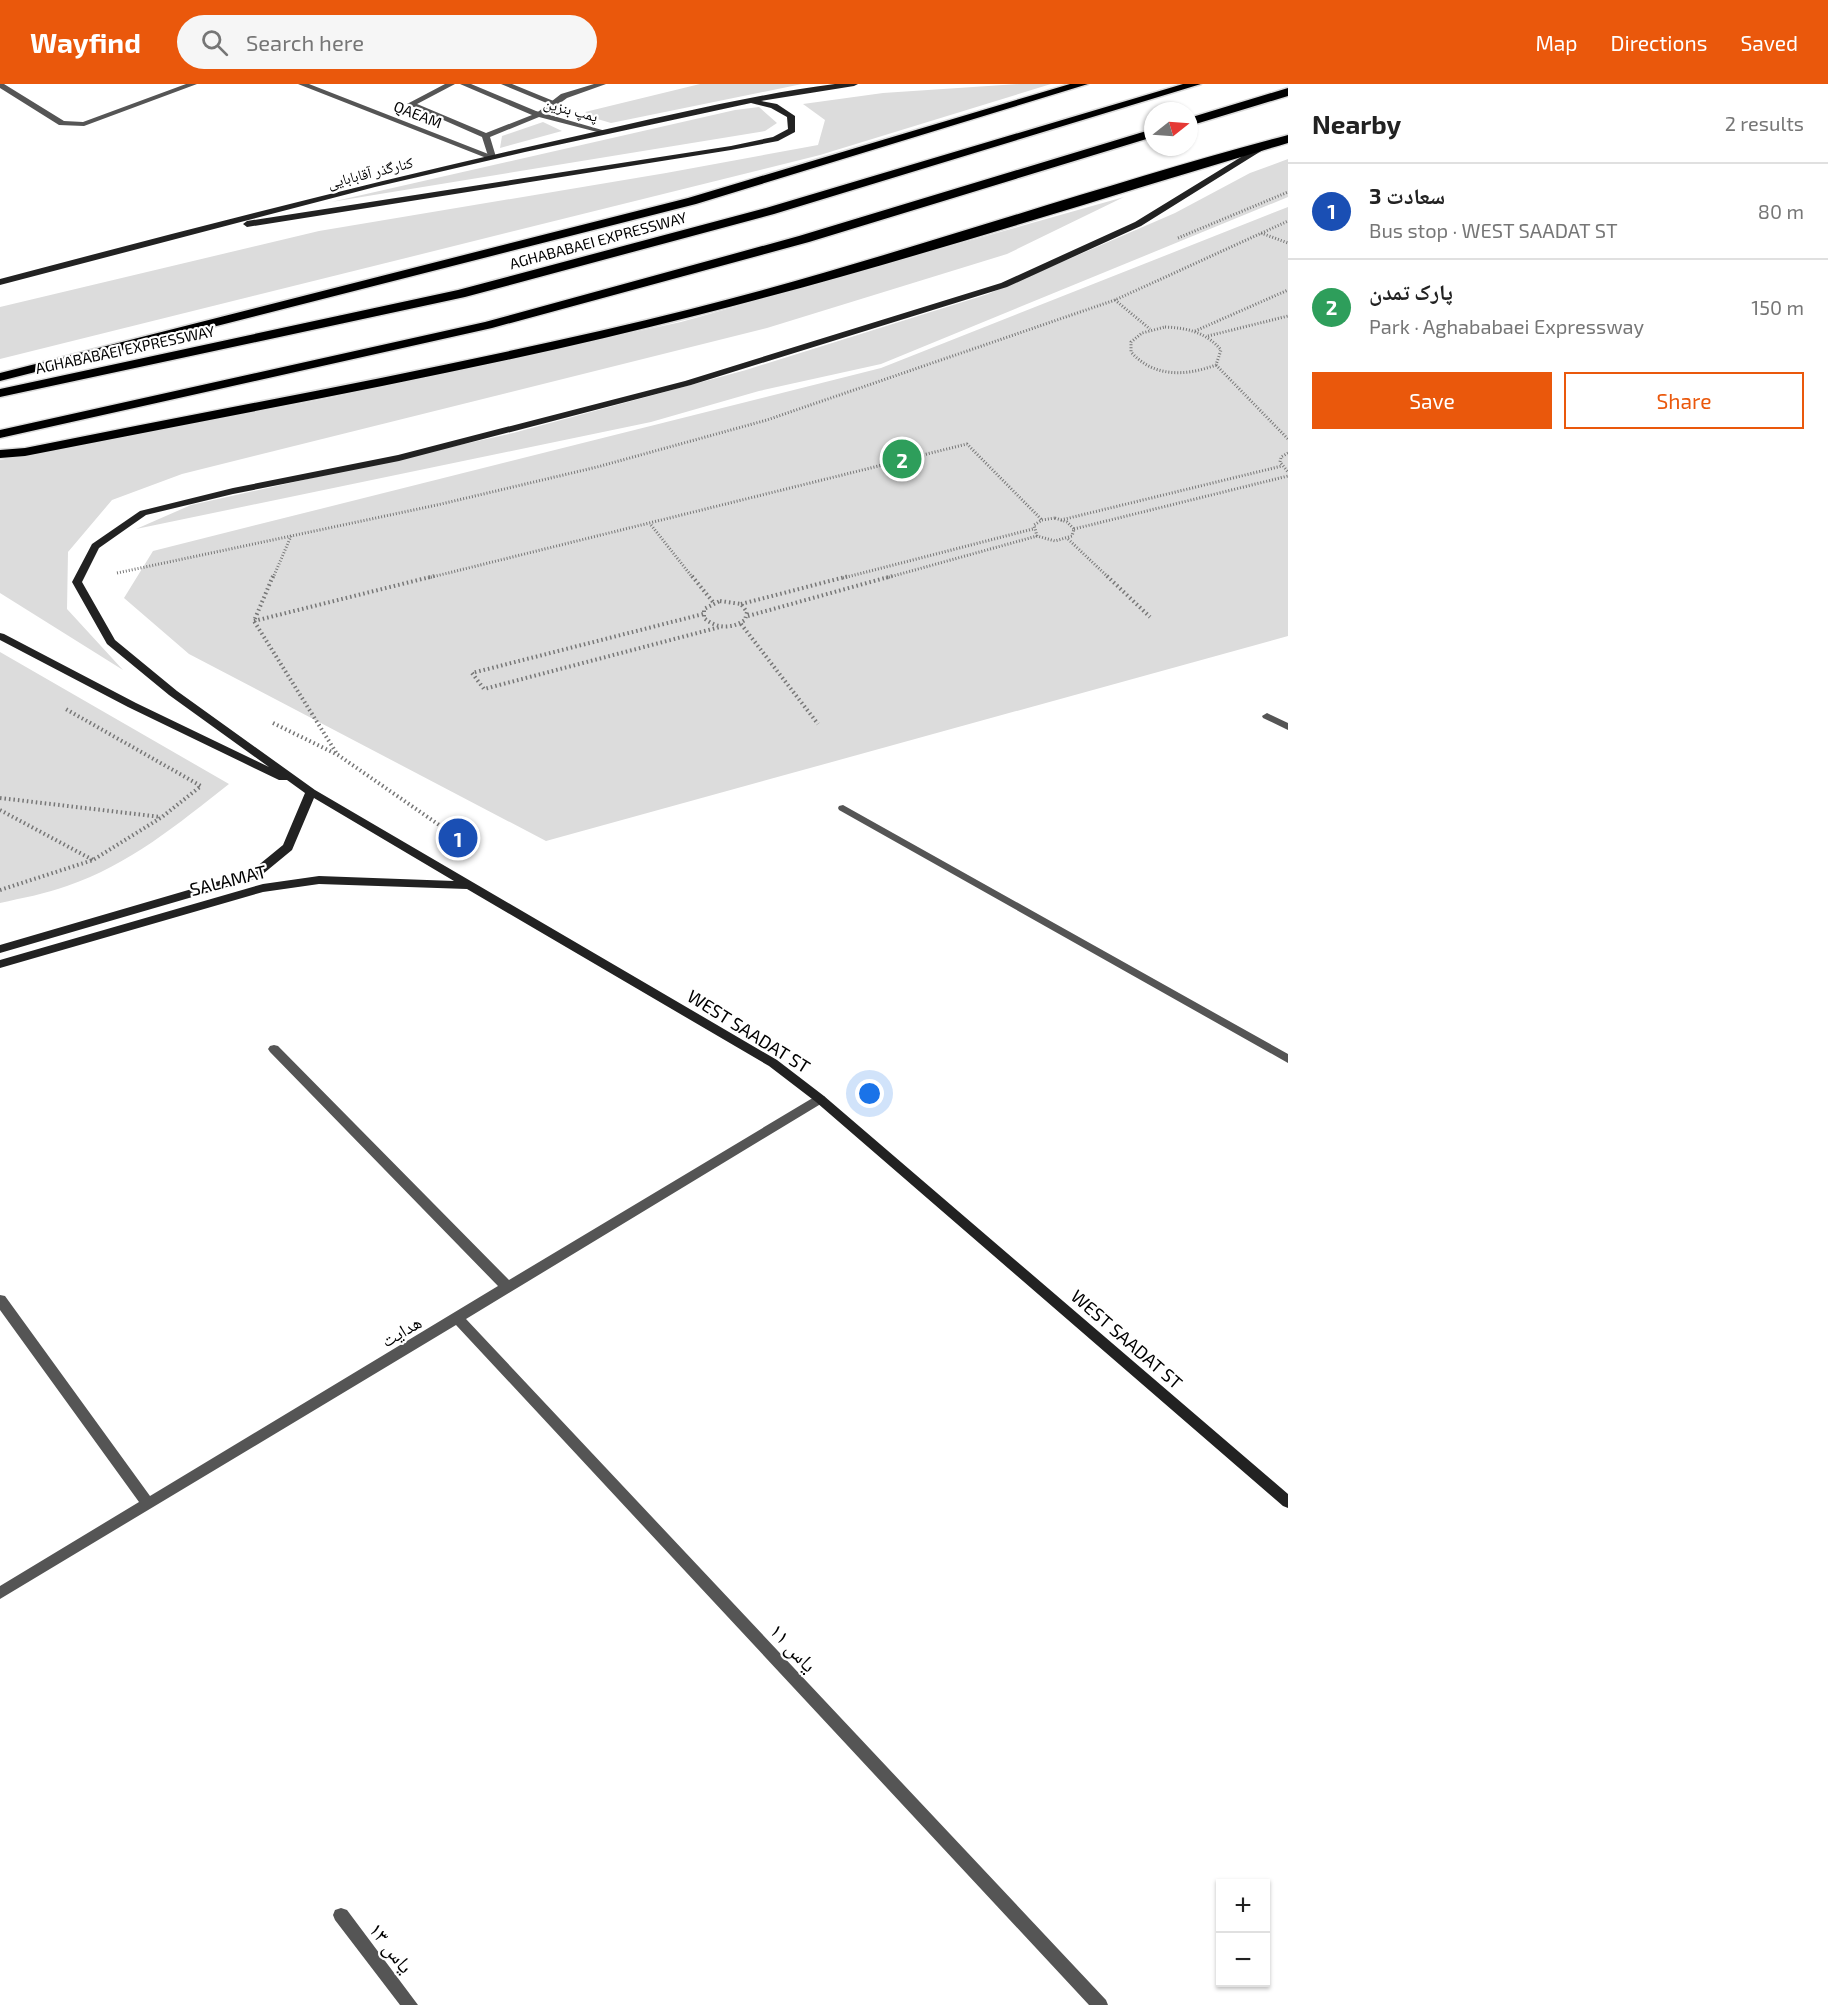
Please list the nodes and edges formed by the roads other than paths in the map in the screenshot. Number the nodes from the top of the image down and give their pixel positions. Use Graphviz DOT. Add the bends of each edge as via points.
graph roads {
  1 [pos="193,84"];
  2 [pos="302,84"];
  3 [pos="451,84"];
  4 [pos="464,84"];
  5 [pos="505,84"];
  6 [pos="602,84"];
  7 [pos="854,84"];
  8 [pos="1082,84"];
  9 [pos="1195,84"];
  10 [pos="0,85"];
  11 [pos="1288,92"];
  12 [pos="749,100"];
  13 [pos="552,102"];
  14 [pos="538,115"];
  15 [pos="1198,119"];
  16 [pos="605,132"];
  17 [pos="486,136"];
  18 [pos="1144,136"];
  19 [pos="1288,139"];
  20 [pos="1262,148"];
  21 [pos="492,157"];
  22 [pos="183,234"];
  23 [pos="0,282"];
  24 [pos="0,376"];
  25 [pos="0,393"];
  26 [pos="0,434"];
  27 [pos="0,454"];
  28 [pos="0,636"];
  29 [pos="1267,716"];
  30 [pos="1288,727"];
  31 [pos="311,792"];
  32 [pos="843,808"];
  33 [pos="471,885"];
  34 [pos="0,949"];
  35 [pos="0,964"];
  36 [pos="274,1049"];
  37 [pos="1288,1059"];
  38 [pos="820,1099"];
  39 [pos="507,1287"];
  40 [pos="0,1300"];
  41 [pos="457,1318"];
  42 [pos="1288,1502"];
  43 [pos="148,1504"];
  44 [pos="0,1593"];
  45 [pos="341,1915"];
  46 [pos="410,2005"];
  47 [pos="1100,2005"];
  1 -- 10 [label="street" via="84,124 62,123"];
  2 -- 21 [label="street, QAEAM"];
  3 -- 17 [label="street" via="411,104"];
  4 -- 14 [label="street, پمپ بنزین"];
  5 -- 13 [label="street"];
  6 -- 13 [label="street"];
  7 -- 12 [label="street, کنارگذر آقابابایی"];
  8 -- 24 [label="highway" via="692,201"];
  9 -- 25 [label="highway, AGHABABAEI EXPRESSWAY" via="770,211 460,294"];
  11 -- 15 [label="highway"];
  12 -- 16 [label="street, کنارگذر آقابابایی"];
  12 -- 22 [label="street" via="774,106 791,116 792,130 775,139 731,148"];
  13 -- 14 [label="street"];
  14 -- 16 [label="street, پمپ بنزین"];
  14 -- 17 [label="street"];
  16 -- 21 [label="street, کنارگذر آقابابایی"];
  17 -- 21 [label="street"];
  18 -- 26 [label="highway" via="804,238 487,325"];
  19 -- 20 [label="highway"];
  20 -- 27 [label="highway" via="683,315 520,352"];
  20 -- 31 [label="street" via="1138,224 1004,285 688,383 399,458 143,513 94,546 77,582 111,642 173,693"];
  21 -- 22 [label="street, کنارگذر آقابابایی"];
  22 -- 23 [label="street, کنارگذر آقابابایی"];
  28 -- 31 [label="street"];
  29 -- 30 [label="street"];
  31 -- 33 [label="street, WEST SAADAT ST"];
  31 -- 34 [label="street, SALAMAT" via="288,847 254,875"];
  32 -- 37 [label="street"];
  33 -- 35 [label="street, SALAMAT" via="319,880 263,888"];
  33 -- 38 [label="street, WEST SAADAT ST" via="773,1063"];
  36 -- 39 [label="street"];
  38 -- 39 [label="street, هدایت"];
  38 -- 42 [label="street, WEST SAADAT ST"];
  39 -- 41 [label="street, هدایت"];
  40 -- 43 [label="street"];
  41 -- 43 [label="street, هدایت"];
  41 -- 47 [label="street, یاس ۱۱"];
  43 -- 44 [label="street, هدایت"];
  45 -- 46 [label="street, یاس ۱۳"];
}
